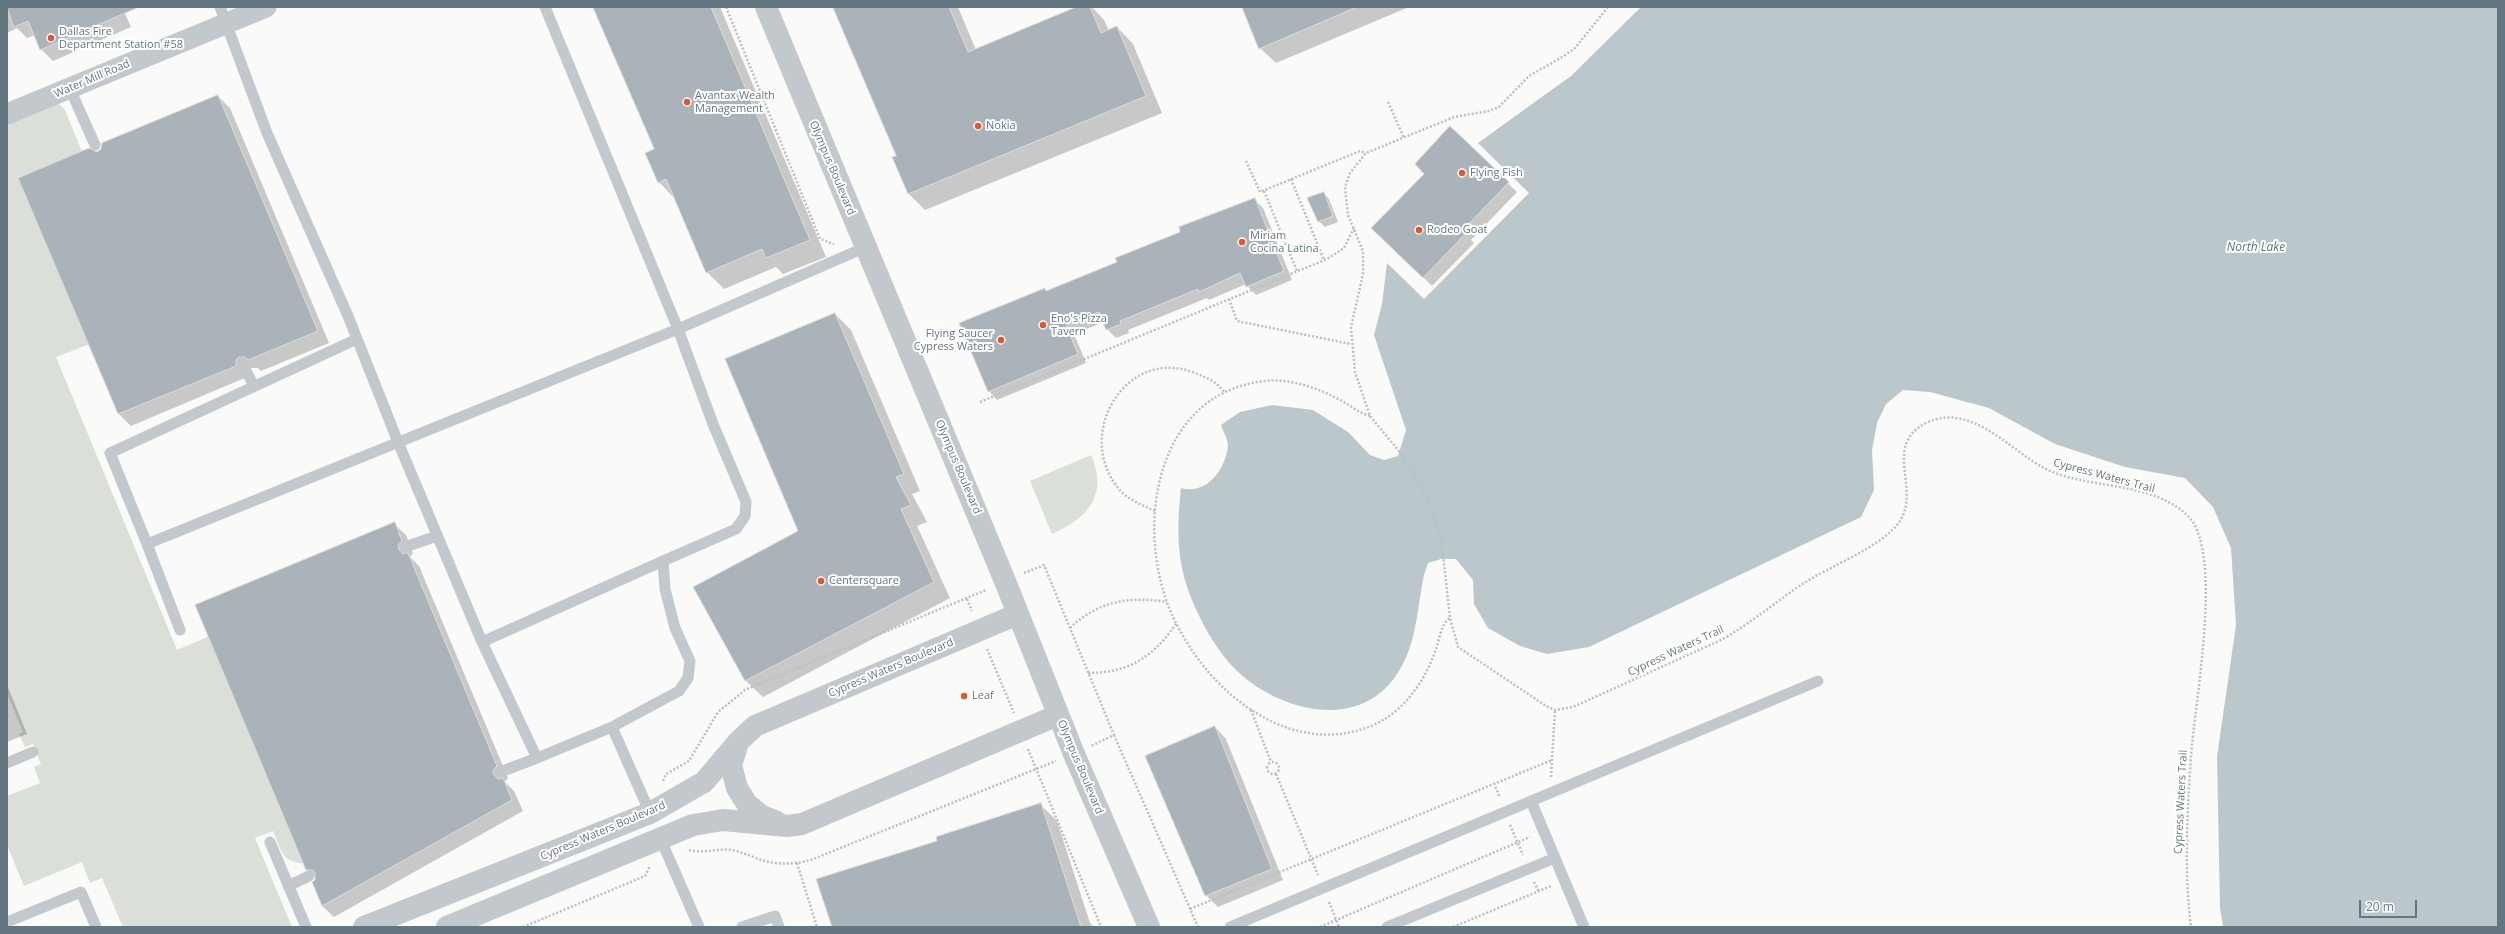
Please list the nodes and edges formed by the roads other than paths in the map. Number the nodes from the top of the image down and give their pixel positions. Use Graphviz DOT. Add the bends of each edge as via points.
graph roads {
  1 [pos="266,7"];
  2 [pos="545,7"];
  3 [pos="766,7"];
  4 [pos="223,15"];
  5 [pos="70,89"];
  6 [pos="7,114"];
  7 [pos="95,145"];
  8 [pos="866,247"];
  9 [pos="678,329"];
  10 [pos="357,339"];
  11 [pos="242,363"];
  12 [pos="254,386"];
  13 [pos="398,442"];
  14 [pos="437,536"];
  15 [pos="147,544"];
  16 [pos="405,547"];
  17 [pos="663,561"];
  18 [pos="1018,614"];
  19 [pos="180,630"];
  20 [pos="482,642"];
  21 [pos="1818,681"];
  22 [pos="1058,715"];
  23 [pos="612,726"];
  24 [pos="738,742"];
  25 [pos="33,752"];
  26 [pos="537,758"];
  27 [pos="7,764"];
  28 [pos="500,772"];
  29 [pos="1531,801"];
  30 [pos="650,813"];
  31 [pos="787,826"];
  32 [pos="661,840"];
  33 [pos="270,842"];
  34 [pos="1555,858"];
  35 [pos="309,876"];
  36 [pos="288,886"];
  37 [pos="7,922"];
  38 [pos="96,927"];
  39 [pos="306,927"];
  40 [pos="364,927"];
  41 [pos="447,927"];
  42 [pos="700,927"];
  43 [pos="742,927"];
  44 [pos="779,927"];
  45 [pos="1150,927"];
  46 [pos="1230,927"];
  47 [pos="1387,927"];
  48 [pos="1584,927"];
  1 -- 4 [label="street, Water Mill Road"];
  2 -- 9 [label="lane"];
  3 -- 8 [label="street, Olympus Boulevard"];
  4 -- 5 [label="street, Water Mill Road"];
  4 -- 10 [label="lane" via="263,124"];
  5 -- 6 [label="street, Water Mill Road"];
  5 -- 7 [label="lane"];
  8 -- 9 [label="lane"];
  8 -- 18 [label="street, Olympus Boulevard"];
  9 -- 13 [label="lane"];
  9 -- 17 [label="lane" via="713,424 746,502 744,516 736,529"];
  10 -- 12 [label="lane"];
  10 -- 13 [label="lane"];
  11 -- 12 [label="lane"];
  12 -- 15 [label="lane" via="110,453"];
  13 -- 14 [label="lane"];
  13 -- 15 [label="lane"];
  14 -- 16 [label="lane"];
  14 -- 20 [label="lane"];
  15 -- 19 [label="lane"];
  17 -- 20 [label="lane"];
  17 -- 23 [label="lane" via="665,589 675,628 690,661 688,678 679,691"];
  18 -- 22 [label="street, Olympus Boulevard"];
  18 -- 24 [label="street, Cypress Waters Boulevard" via="755,726"];
  20 -- 26 [label="lane"];
  21 -- 29 [label="lane"];
  22 -- 31 [label="street" via="802,824"];
  22 -- 45 [label="street, Olympus Boulevard"];
  23 -- 26 [label="lane"];
  23 -- 30 [label="lane"];
  24 -- 30 [label="street, Cypress Waters Boulevard" via="704,782"];
  24 -- 31 [label="street" via="731,765 737,788 746,804 762,816"];
  25 -- 27 [label="lane"];
  26 -- 28 [label="lane"];
  29 -- 34 [label="lane"];
  29 -- 46 [label="lane"];
  30 -- 32 [label="street"];
  30 -- 40 [label="street, Cypress Waters Boulevard"];
  31 -- 32 [label="street" via="723,820 693,825"];
  32 -- 41 [label="street"];
  32 -- 42 [label="lane"];
  33 -- 36 [label="lane"];
  34 -- 47 [label="lane"];
  34 -- 48 [label="lane"];
  35 -- 36 [label="lane"];
  36 -- 39 [label="lane"];
  37 -- 38 [label="lane" via="80,892"];
  43 -- 44 [label="lane" via="775,916"];
}
